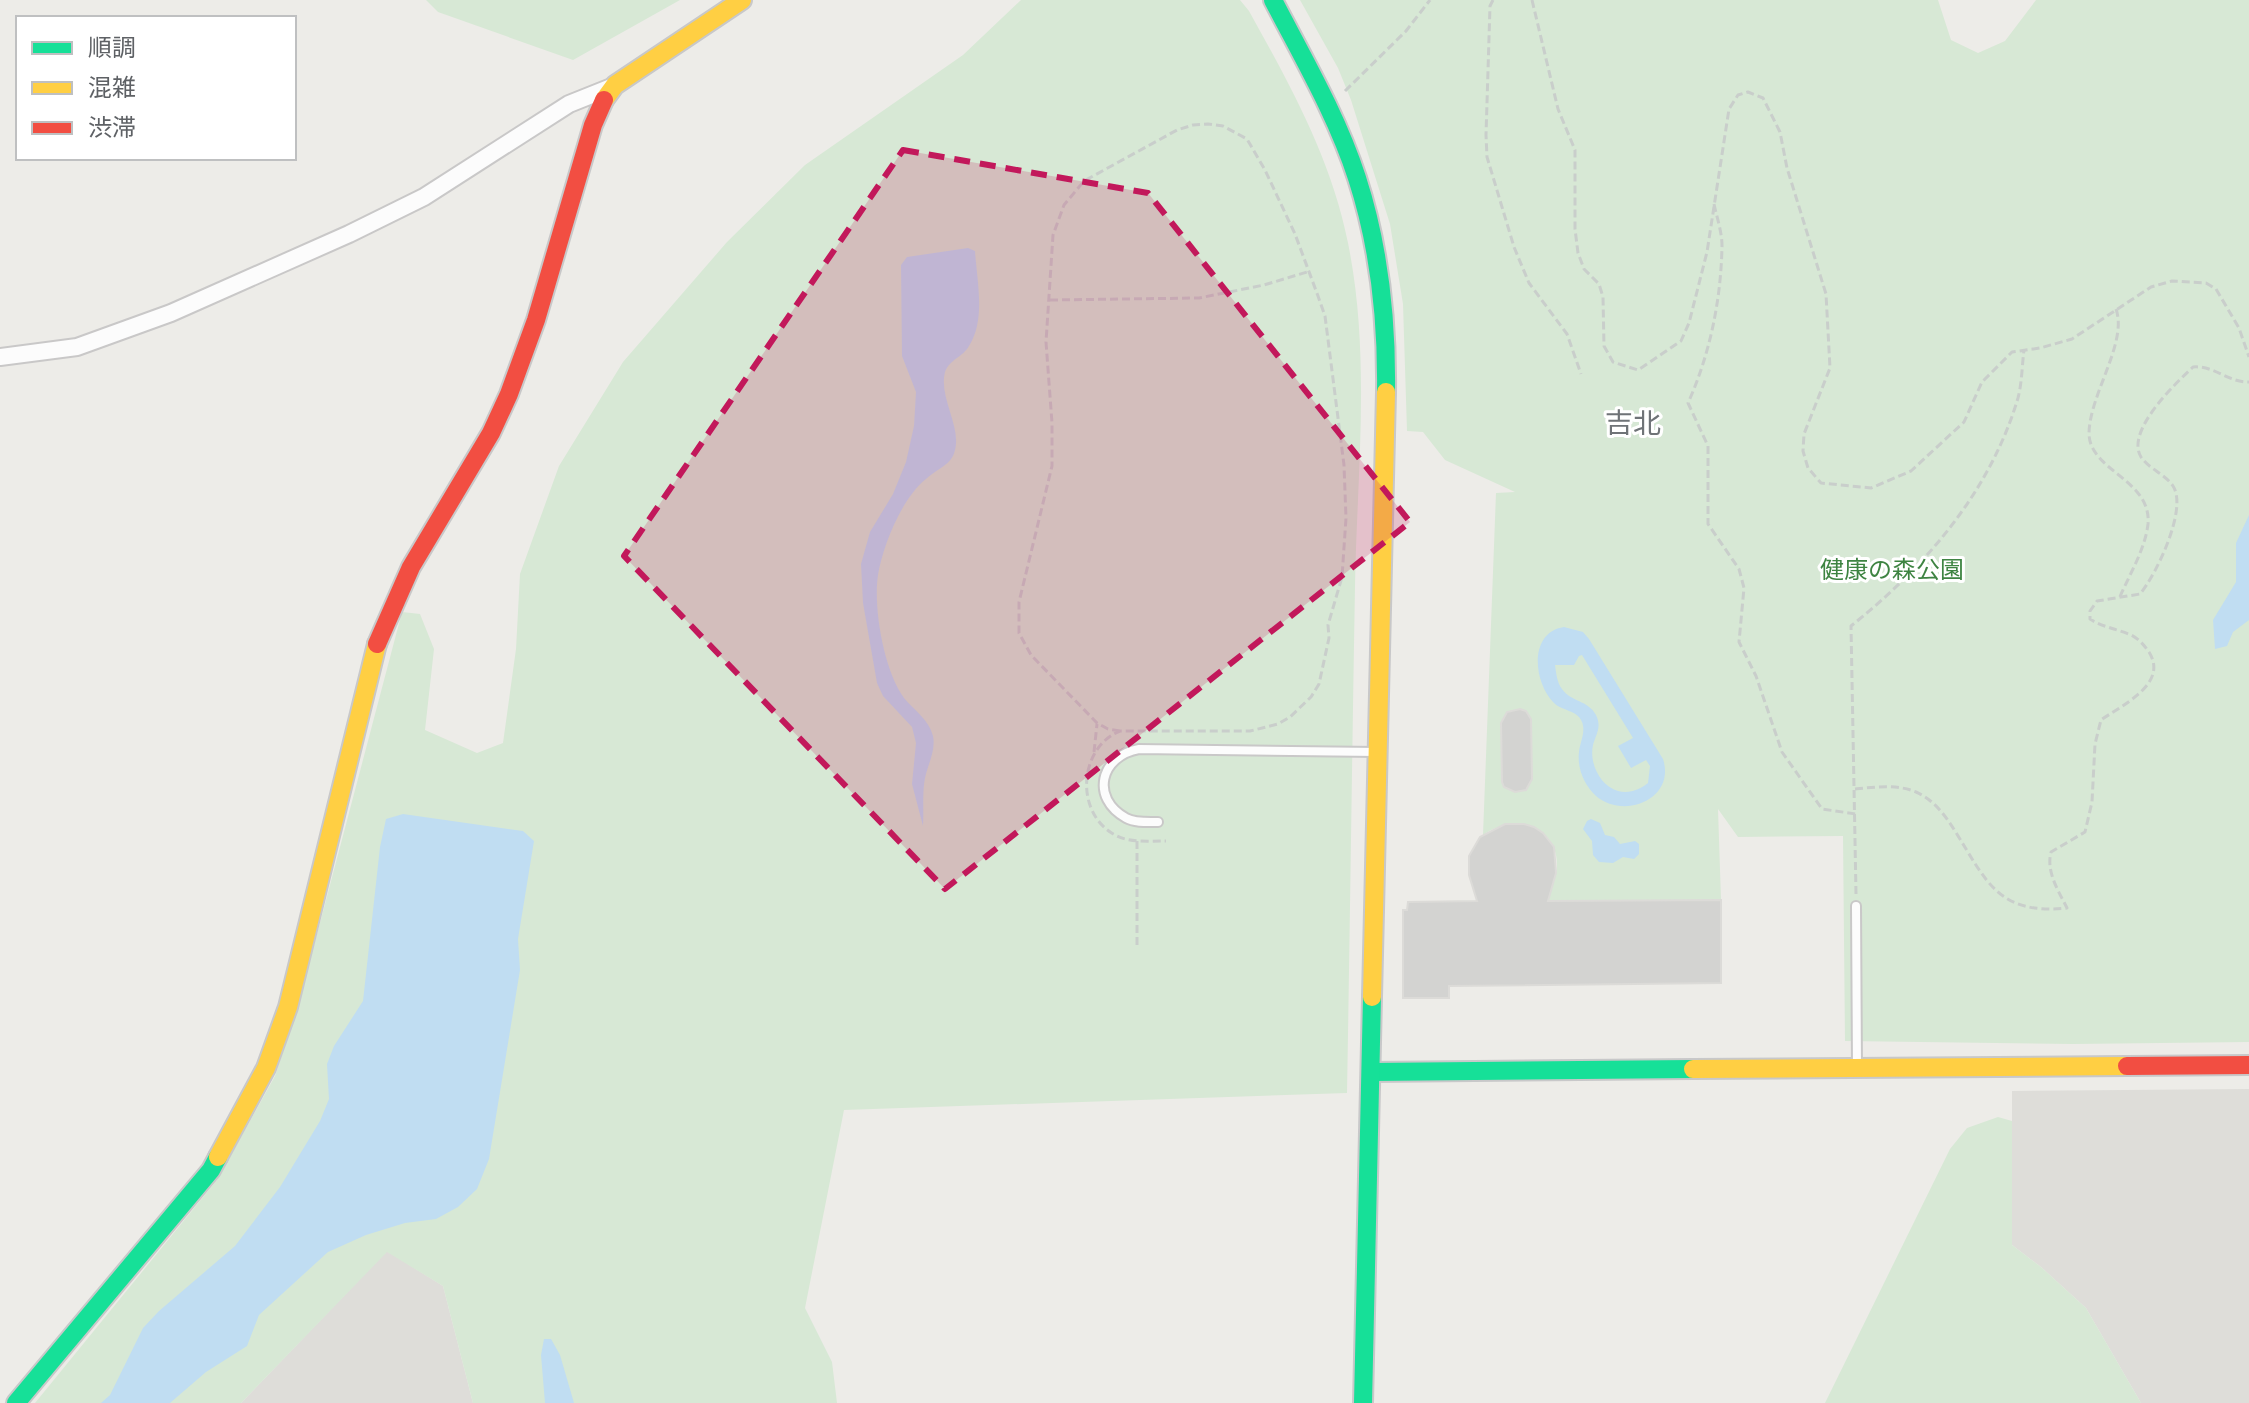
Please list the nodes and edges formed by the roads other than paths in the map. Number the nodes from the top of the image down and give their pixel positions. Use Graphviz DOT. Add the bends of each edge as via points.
graph roads {
  1 [pos="742,0"];
  2 [pos="1273,0"];
  3 [pos="615,85"];
  4 [pos="0,357"];
  5 [pos="1378,752"];
  6 [pos="1158,822"];
  7 [pos="1856,906"];
  8 [pos="2249,1065"];
  9 [pos="1857,1068"];
  10 [pos="1371,1072"];
  11 [pos="16,1403"];
  12 [pos="1363,1403"];
  1 -- 3 [label="street"];
  2 -- 5 [label="street" via="1357,178 1382,304 1386,371"];
  3 -- 4 [label="street" via="569,104 424,197 185,307 77,347"];
  3 -- 11 [label="street" via="593,125 509,394 411,567 377,645 288,1007 266,1068 211,1170"];
  5 -- 6 [label="lane" via="1139,749 1120,754 1104,778 1110,804 1133,821"];
  5 -- 10 [label="street"];
  7 -- 9 [label="lane"];
  8 -- 9 [label="street"];
  9 -- 10 [label="street"];
  10 -- 12 [label="street"];
}
